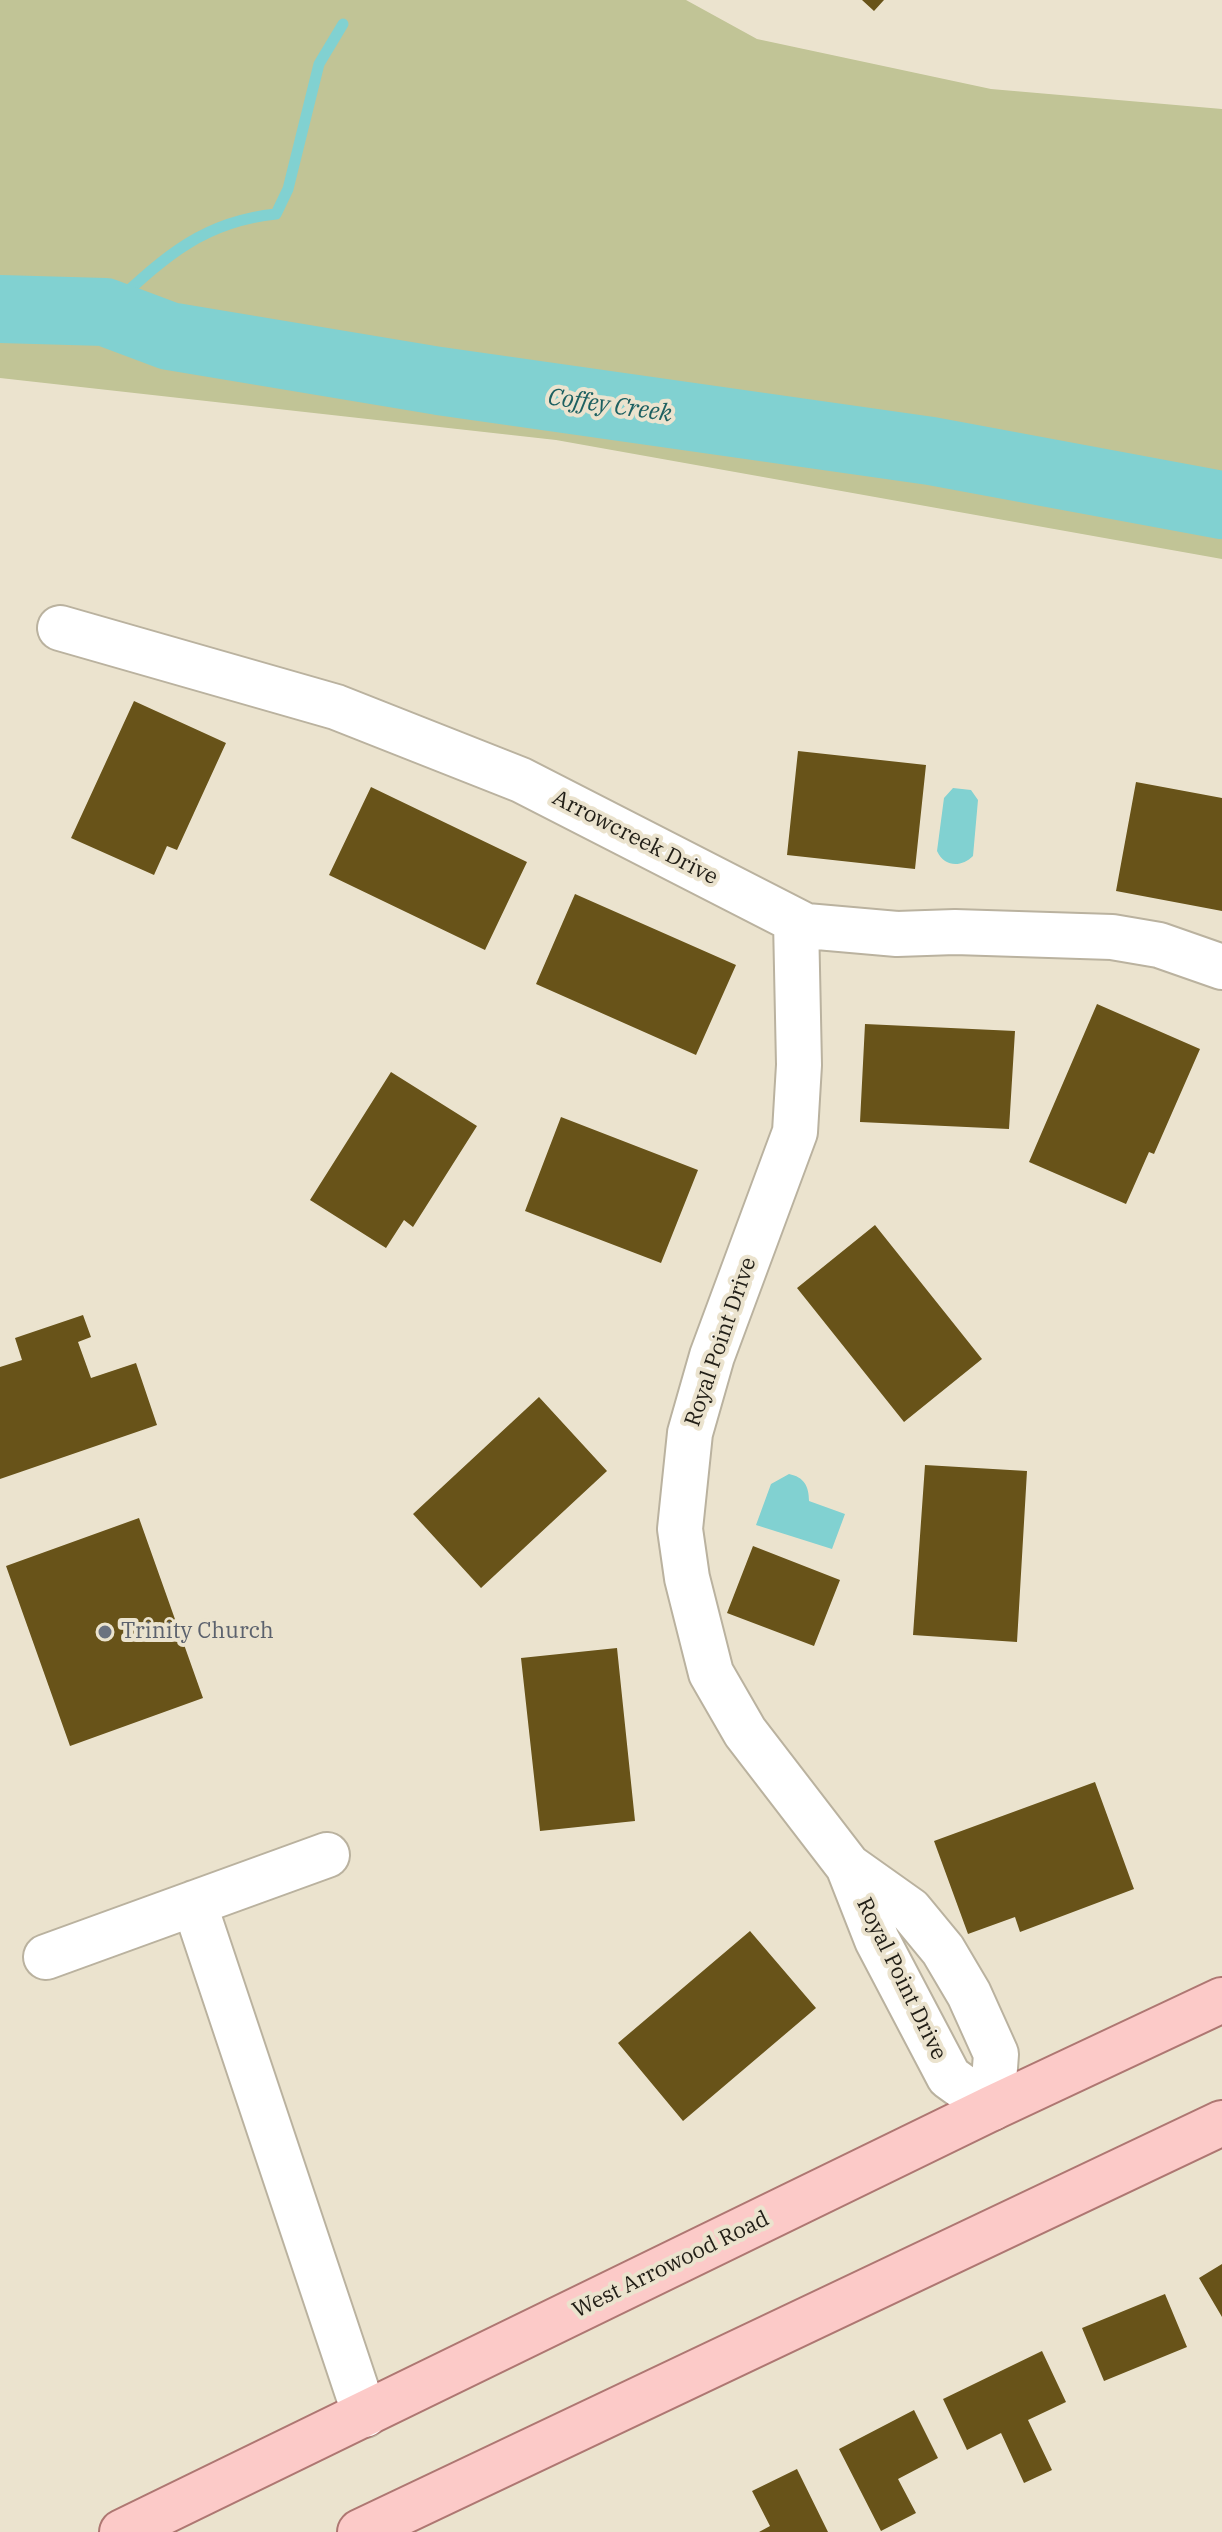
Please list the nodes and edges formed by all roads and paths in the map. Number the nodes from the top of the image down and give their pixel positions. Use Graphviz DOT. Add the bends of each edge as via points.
graph roads {
  1 [pos="60,628"];
  2 [pos="796,921"];
  3 [pos="1222,967"];
  4 [pos="327,1855"];
  5 [pos="194,1903"];
  6 [pos="46,1957"];
  7 [pos="1222,2000"];
  8 [pos="992,2108"];
  9 [pos="1222,2123"];
  10 [pos="365,2415"];
  11 [pos="122,2532"];
  12 [pos="360,2532"];
  1 -- 2 [label="street, Arrowcreek Drive" via="336,707 521,780"];
  2 -- 3 [label="street, Arrowcreek Drive" via="848,932 1112,937 1159,945"];
  2 -- 8 [label="street, Royal Point Drive" via="795,1132 708,1368 690,1433 680,1529 711,1673 771,1768 848,1866 910,1910 943,1950 996,2054"];
  4 -- 5 [label="street"];
  5 -- 6 [label="street"];
  5 -- 10 [label="street"];
  7 -- 8 [label="main road, West Arrowood Road"];
  8 -- 10 [label="main road, West Arrowood Road"];
  9 -- 12 [label="main road"];
  10 -- 11 [label="main road, West Arrowood Road"];
}
